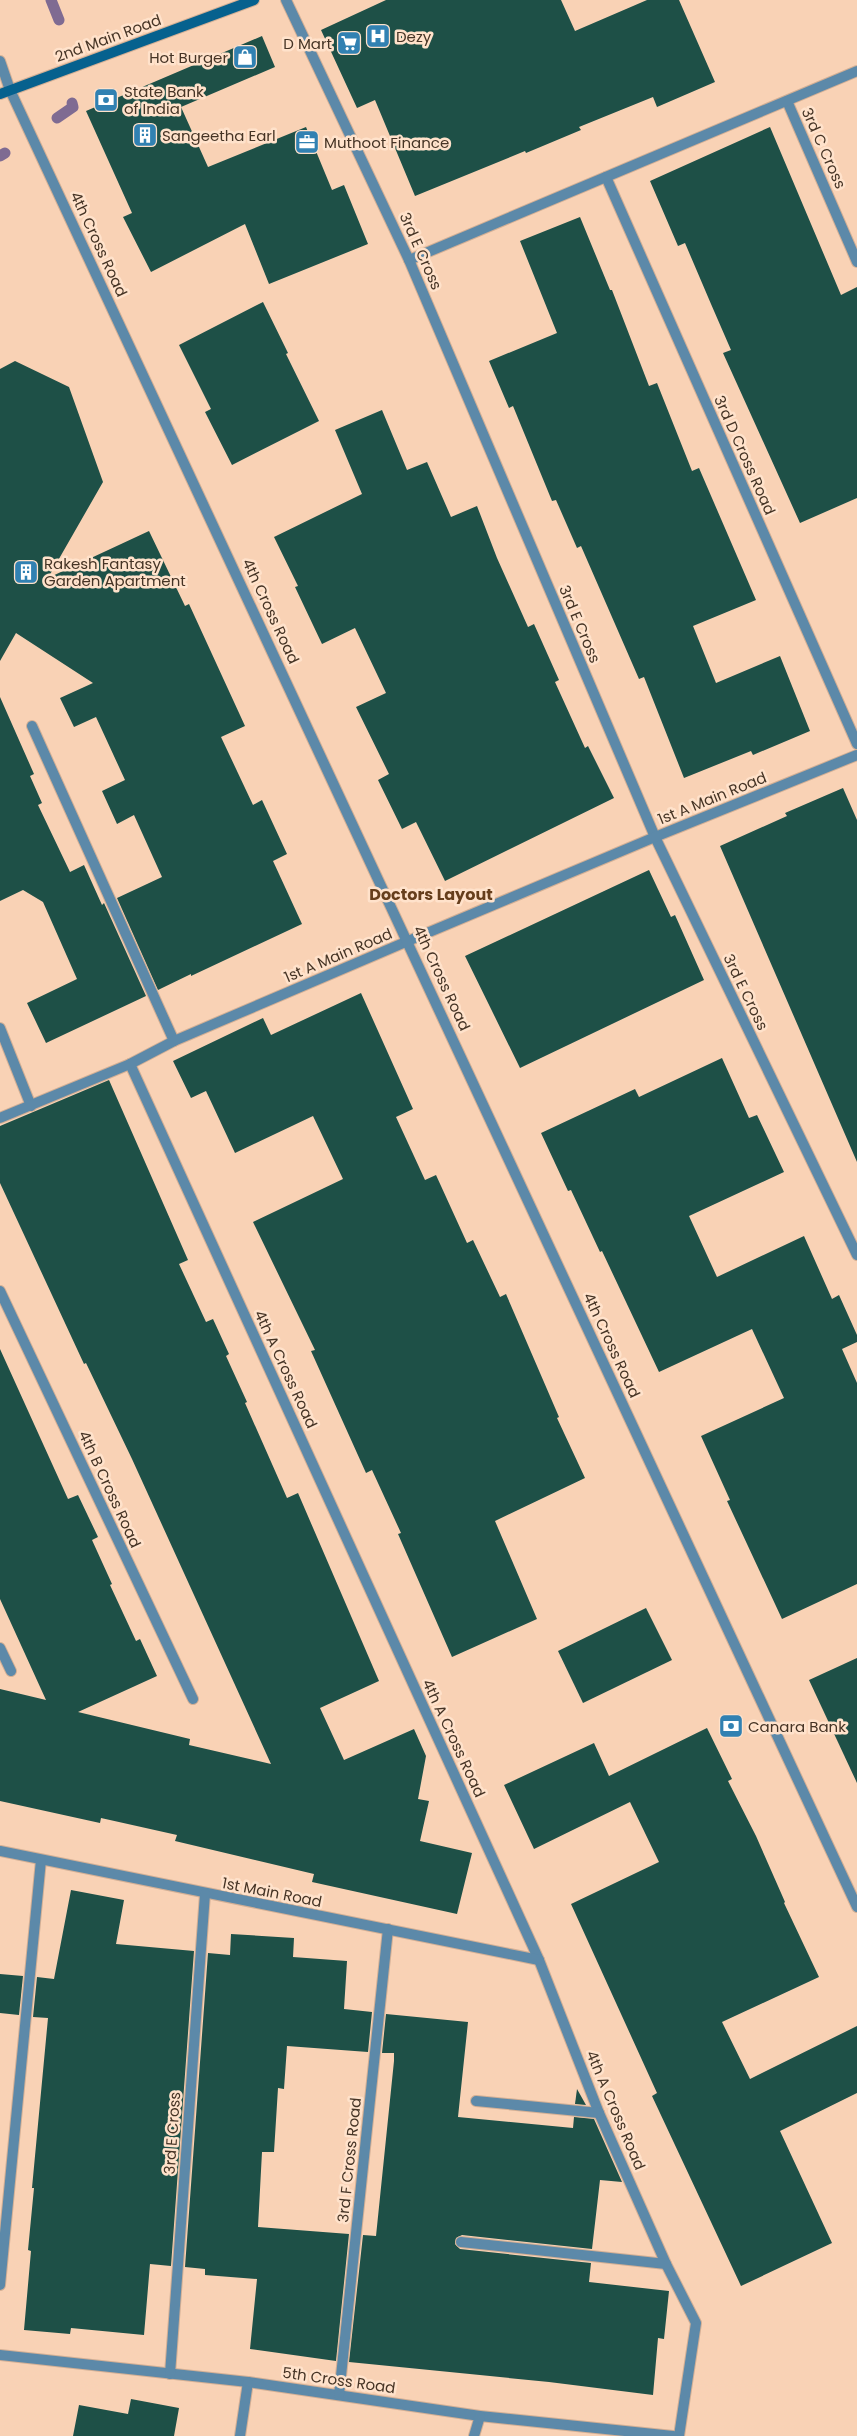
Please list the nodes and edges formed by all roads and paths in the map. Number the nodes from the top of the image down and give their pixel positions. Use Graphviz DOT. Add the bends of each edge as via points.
graph roads {
  1 [pos="254,0"];
  2 [pos="286,0"];
  3 [pos="0,61"];
  4 [pos="857,71"];
  5 [pos="5,92"];
  6 [pos="787,101"];
  7 [pos="606,177"];
  8 [pos="409,260"];
  9 [pos="857,262"];
  10 [pos="32,726"];
  11 [pos="857,744"];
  12 [pos="857,755"];
  13 [pos="655,837"];
  14 [pos="408,941"];
  15 [pos="0,1028"];
  16 [pos="174,1041"];
  17 [pos="130,1064"];
  18 [pos="31,1106"];
  19 [pos="0,1118"];
  20 [pos="857,1255"];
  21 [pos="0,1291"];
  22 [pos="0,1648"];
  23 [pos="11,1671"];
  24 [pos="193,1699"];
  25 [pos="0,1852"];
  26 [pos="41,1860"];
  27 [pos="205,1894"];
  28 [pos="857,1907"];
  29 [pos="388,1929"];
  30 [pos="539,1960"];
  31 [pos="476,2101"];
  32 [pos="599,2112"];
  33 [pos="461,2242"];
  34 [pos="666,2264"];
  35 [pos="0,2285"];
  36 [pos="0,2355"];
  37 [pos="170,2374"];
  38 [pos="248,2382"];
  39 [pos="339,2394"];
  40 [pos="480,2416"];
  41 [pos="240,2436"];
  42 [pos="474,2436"];
  43 [pos="673,2436"];
  44 [pos="679,2436"];
  1 -- 5 [label="main road, 2nd Main Road"];
  2 -- 8 [label="street, 3rd E Cross"];
  3 -- 5 [label="street, 4th Cross Road"];
  4 -- 6 [label="street"];
  5 -- 14 [label="street, 4th Cross Road"];
  6 -- 7 [label="street"];
  6 -- 9 [label="street, 3rd C Cross"];
  7 -- 8 [label="street"];
  7 -- 11 [label="street, 3rd D Cross Road"];
  8 -- 13 [label="street, 3rd E Cross"];
  10 -- 16 [label="street"];
  12 -- 13 [label="street, 1st A Main Road"];
  13 -- 14 [label="street, 1st A Main Road"];
  13 -- 20 [label="street, 3rd E Cross"];
  14 -- 16 [label="street, 1st A Main Road"];
  14 -- 28 [label="street, 4th Cross Road"];
  15 -- 18 [label="street"];
  16 -- 17 [label="street, 1st A Main Road"];
  17 -- 18 [label="street, 1st A Main Road"];
  17 -- 30 [label="street, 4th A Cross Road"];
  18 -- 19 [label="street, 1st A Main Road"];
  21 -- 24 [label="street, 4th B Cross Road"];
  22 -- 23 [label="street"];
  25 -- 26 [label="street, 1st Main Road"];
  26 -- 27 [label="street, 1st Main Road"];
  26 -- 35 [label="street"];
  27 -- 29 [label="street, 1st Main Road"];
  27 -- 37 [label="street, 3rd E Cross"];
  29 -- 30 [label="street, 1st Main Road"];
  29 -- 39 [label="street, 3rd F Cross Road"];
  30 -- 32 [label="street, 4th A Cross Road"];
  31 -- 32 [label="street"];
  32 -- 34 [label="street, 4th A Cross Road"];
  33 -- 34 [label="street"];
  34 -- 44 [label="street, 4th A Cross Road" via="696,2323"];
  36 -- 37 [label="street, 5th Cross Road"];
  37 -- 38 [label="street, 5th Cross Road"];
  38 -- 39 [label="street, 5th Cross Road"];
  38 -- 41 [label="street"];
  39 -- 40 [label="street, 5th Cross Road"];
  40 -- 42 [label="street"];
  40 -- 43 [label="street, 5th Cross Road"];
}
